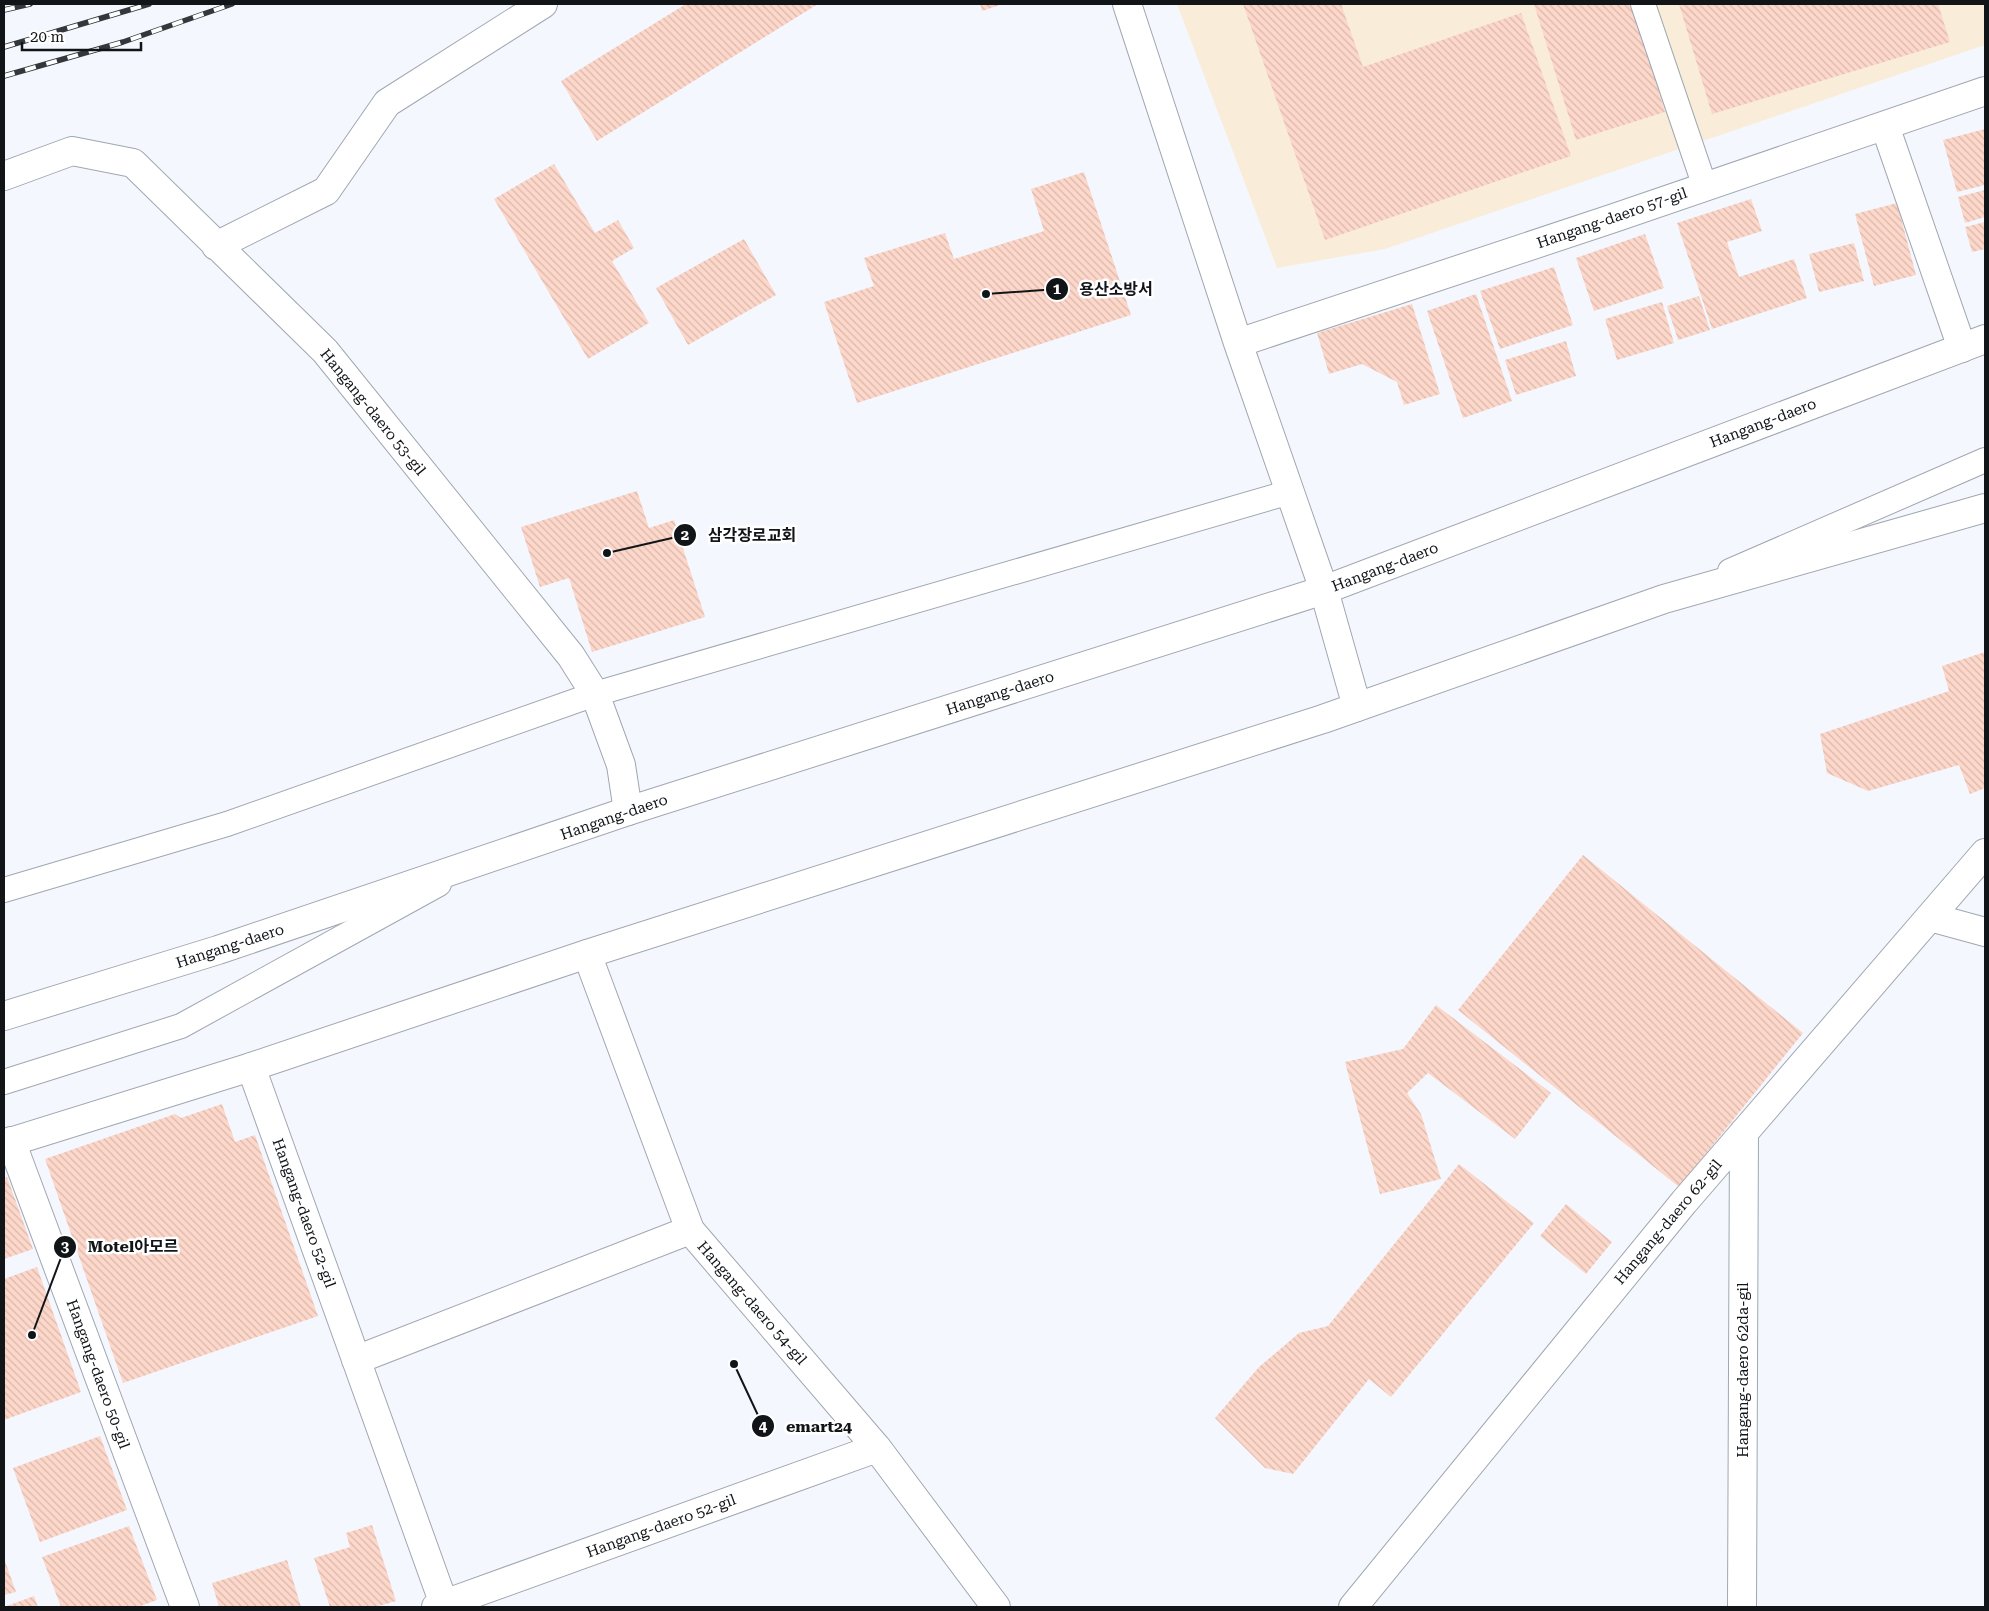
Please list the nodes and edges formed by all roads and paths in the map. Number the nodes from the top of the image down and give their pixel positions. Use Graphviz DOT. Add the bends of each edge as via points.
graph roads {
  1 [pos="543,4"];
  2 [pos="1127,4"];
  3 [pos="1643,4"];
  4 [pos="1985,91"];
  5 [pos="1885,126"];
  6 [pos="4,176"];
  7 [pos="1705,187"];
  8 [pos="216,246"];
  9 [pos="1238,343"];
  10 [pos="1974,343"];
  11 [pos="1985,460"];
  12 [pos="1290,492"];
  13 [pos="1985,508"];
  14 [pos="1324,590"];
  15 [pos="1664,599"];
  16 [pos="595,694"];
  17 [pos="1357,707"];
  18 [pos="628,811"];
  19 [pos="1985,853"];
  20 [pos="471,866"];
  21 [pos="4,890"];
  22 [pos="1930,917"];
  23 [pos="1985,932"];
  24 [pos="587,954"];
  25 [pos="4,1016"];
  26 [pos="252,1067"];
  27 [pos="4,1082"];
  28 [pos="1744,1132"];
  29 [pos="8,1142"];
  30 [pos="690,1230"];
  31 [pos="356,1360"];
  32 [pos="877,1448"];
  33 [pos="1358,1605"];
  34 [pos="442,1606"];
  35 [pos="185,1607"];
  36 [pos="996,1607"];
  37 [pos="1742,1607"];
  1 -- 8 [label="street" via="386,103 326,191"];
  2 -- 9 [label="street"];
  3 -- 7 [label="lane"];
  4 -- 5 [label="street, Hangang-daero 57-gil"];
  5 -- 7 [label="street, Hangang-daero 57-gil"];
  5 -- 10 [label="street"];
  6 -- 8 [label="street, Hangang-daero 53-gil" via="72,151 133,162"];
  7 -- 9 [label="street, Hangang-daero 57-gil"];
  8 -- 16 [label="street, Hangang-daero 53-gil" via="325,351 571,656"];
  9 -- 12 [label="street"];
  10 -- 14 [label="street, Hangang-daero"];
  11 -- 15 [label="lane"];
  12 -- 14 [label="street"];
  12 -- 16 [label="lane"];
  13 -- 15 [label="street"];
  14 -- 17 [label="street"];
  14 -- 18 [label="street, Hangang-daero"];
  15 -- 17 [label="street"];
  16 -- 18 [label="street, Hangang-daero 53-gil" via="621,765"];
  16 -- 21 [label="lane" via="227,824"];
  17 -- 24 [label="street"];
  18 -- 20 [label="street, Hangang-daero"];
  19 -- 22 [label="street, Hangang-daero 62-gil"];
  20 -- 25 [label="street, Hangang-daero" via="218,950"];
  20 -- 27 [label="lane" via="181,1026"];
  22 -- 23 [label="street"];
  22 -- 28 [label="street, Hangang-daero 62-gil"];
  24 -- 26 [label="street"];
  24 -- 30 [label="street, Hangang-daero 54-gil"];
  26 -- 29 [label="street"];
  26 -- 31 [label="street, Hangang-daero 52-gil"];
  28 -- 33 [label="street, Hangang-daero 62-gil"];
  28 -- 37 [label="street, Hangang-daero 62da-gil"];
  29 -- 35 [label="street, Hangang-daero 50-gil"];
  30 -- 31 [label="street"];
  30 -- 32 [label="street, Hangang-daero 54-gil"];
  31 -- 34 [label="street, Hangang-daero 52-gil"];
  32 -- 34 [label="street, Hangang-daero 52-gil"];
  32 -- 36 [label="street, Hangang-daero 54-gil"];
}
